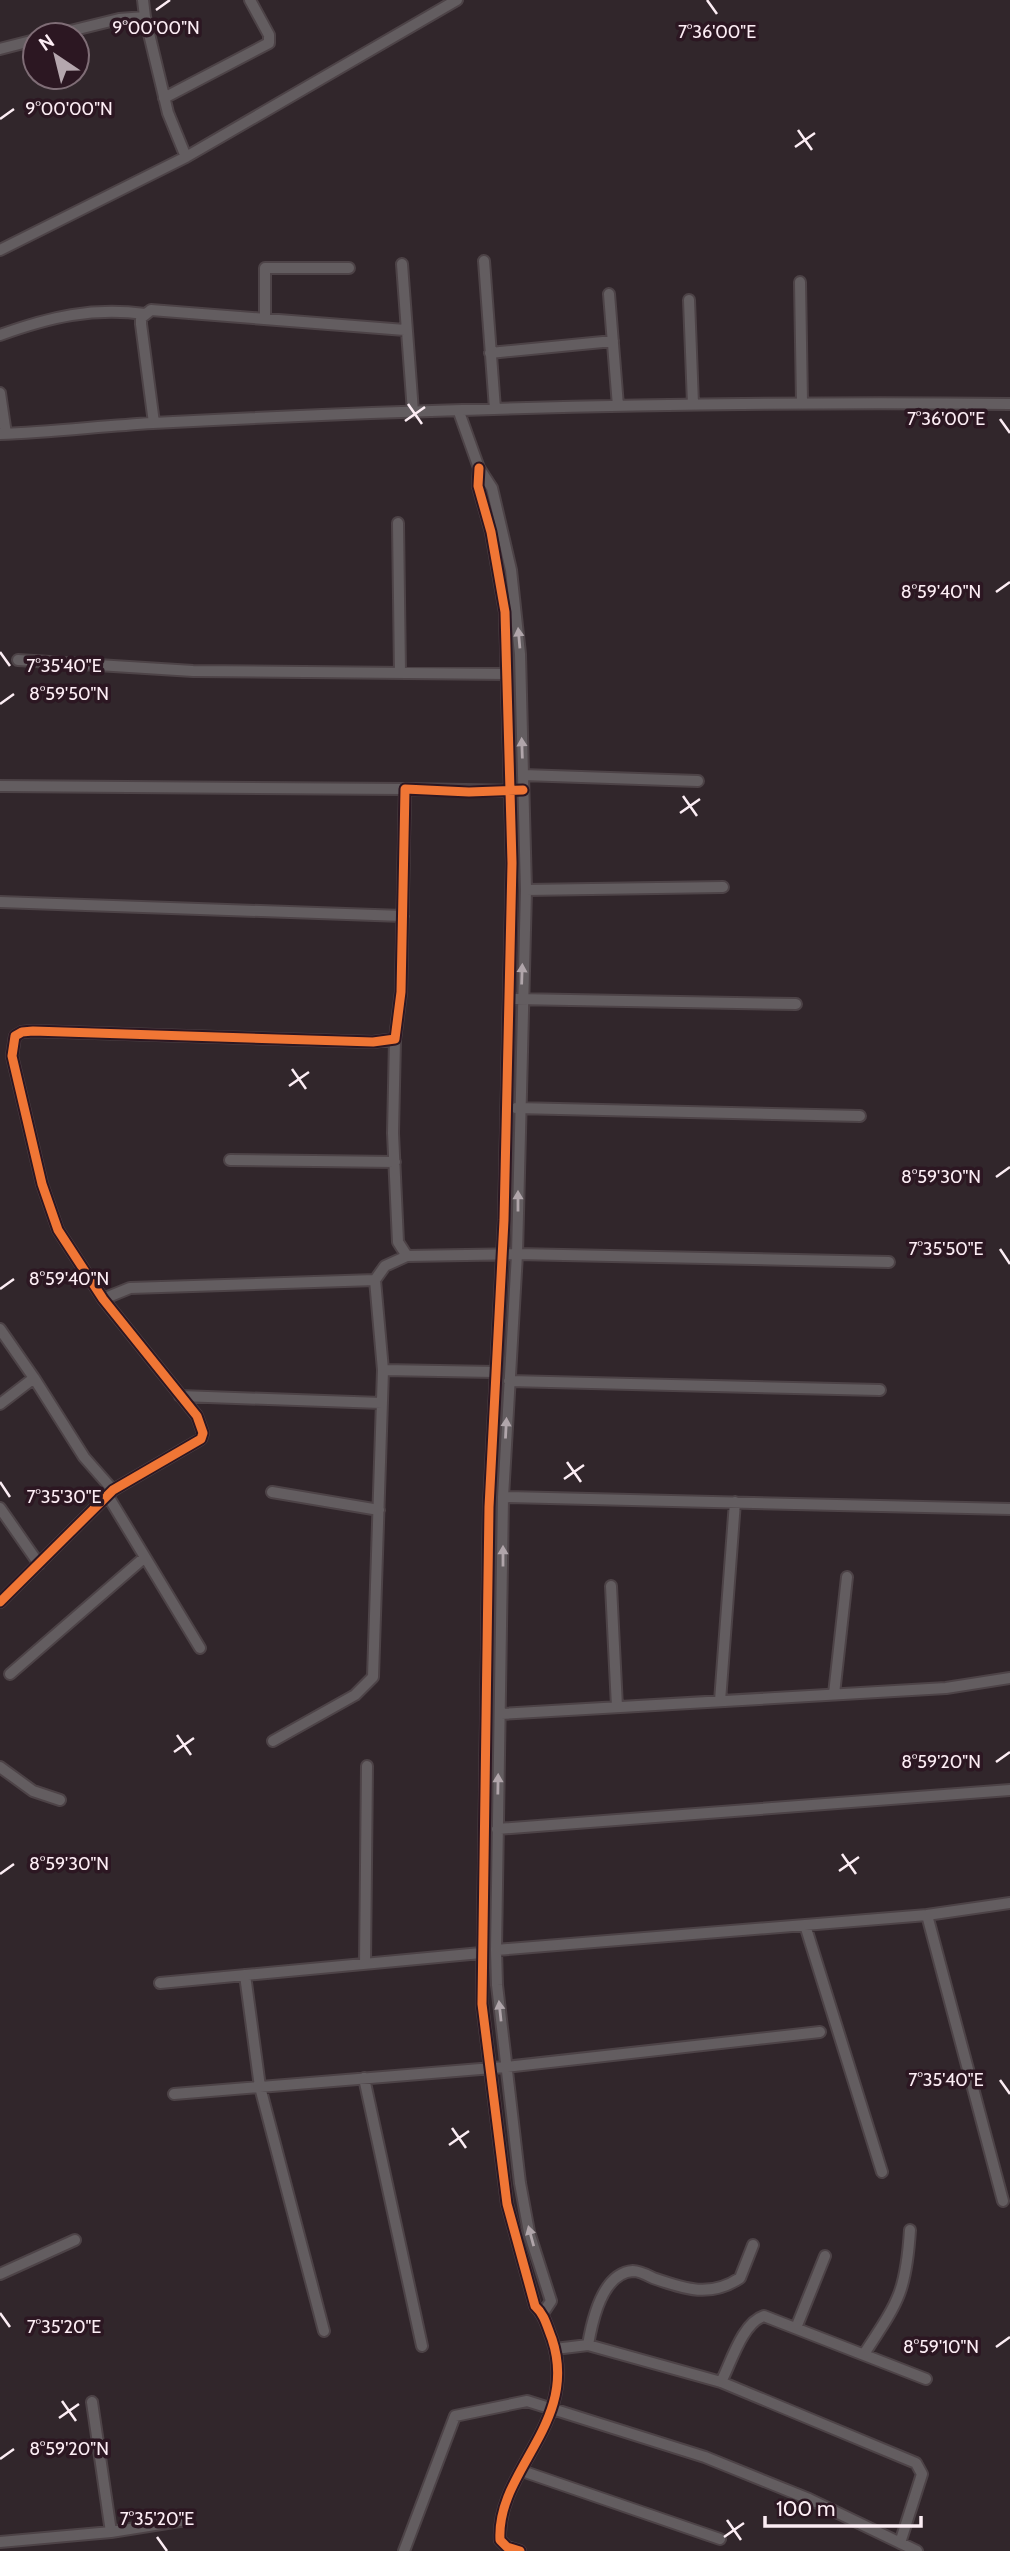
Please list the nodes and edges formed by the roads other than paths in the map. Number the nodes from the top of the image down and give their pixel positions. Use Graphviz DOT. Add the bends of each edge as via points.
graph roads {
  1 [pos="143,0"];
  2 [pos="250,0"];
  3 [pos="457,0"];
  4 [pos="145,17"];
  5 [pos="91,26"];
  6 [pos="21,44"];
  7 [pos="0,49"];
  8 [pos="164,98"];
  9 [pos="186,157"];
  10 [pos="0,250"];
  11 [pos="484,261"];
  12 [pos="402,264"];
  13 [pos="349,268"];
  14 [pos="800,282"];
  15 [pos="609,294"];
  16 [pos="689,300"];
  17 [pos="145,314"];
  18 [pos="265,319"];
  19 [pos="405,330"];
  20 [pos="0,335"];
  21 [pos="613,341"];
  22 [pos="491,353"];
  23 [pos="0,393"];
  24 [pos="802,403"];
  25 [pos="694,404"];
  26 [pos="1010,404"];
  27 [pos="618,406"];
  28 [pos="495,409"];
  29 [pos="413,412"];
  30 [pos="459,412"];
  31 [pos="154,423"];
  32 [pos="3,434"];
  33 [pos="479,468"];
  34 [pos="398,523"];
  35 [pos="18,660"];
  36 [pos="400,673"];
  37 [pos="508,674"];
  38 [pos="523,775"];
  39 [pos="698,781"];
  40 [pos="0,786"];
  41 [pos="405,789"];
  42 [pos="523,790"];
  43 [pos="510,791"];
  44 [pos="723,887"];
  45 [pos="526,890"];
  46 [pos="0,902"];
  47 [pos="404,916"];
  48 [pos="508,999"];
  49 [pos="522,999"];
  50 [pos="796,1004"];
  51 [pos="395,1039"];
  52 [pos="0,1042"];
  53 [pos="12,1046"];
  54 [pos="506,1108"];
  55 [pos="520,1108"];
  56 [pos="860,1116"];
  57 [pos="230,1160"];
  58 [pos="395,1162"];
  59 [pos="517,1254"];
  60 [pos="407,1256"];
  61 [pos="503,1256"];
  62 [pos="889,1262"];
  63 [pos="375,1280"];
  64 [pos="103,1299"];
  65 [pos="0,1329"];
  66 [pos="383,1370"];
  67 [pos="496,1372"];
  68 [pos="34,1378"];
  69 [pos="509,1381"];
  70 [pos="880,1390"];
  71 [pos="180,1396"];
  72 [pos="382,1403"];
  73 [pos="0,1404"];
  74 [pos="272,1492"];
  75 [pos="111,1493"];
  76 [pos="503,1497"];
  77 [pos="735,1502"];
  78 [pos="0,1508"];
  79 [pos="1010,1509"];
  80 [pos="379,1510"];
  81 [pos="145,1557"];
  82 [pos="39,1564"];
  83 [pos="847,1577"];
  84 [pos="611,1586"];
  85 [pos="0,1602"];
  86 [pos="200,1648"];
  87 [pos="10,1674"];
  88 [pos="1010,1678"];
  89 [pos="486,1688"];
  90 [pos="502,1689"];
  91 [pos="834,1694"];
  92 [pos="720,1701"];
  93 [pos="617,1707"];
  94 [pos="501,1714"];
  95 [pos="273,1741"];
  96 [pos="367,1766"];
  97 [pos="0,1767"];
  98 [pos="1010,1790"];
  99 [pos="60,1800"];
  100 [pos="497,1829"];
  101 [pos="482,1889"];
  102 [pos="496,1889"];
  103 [pos="1010,1903"];
  104 [pos="927,1915"];
  105 [pos="805,1925"];
  106 [pos="496,1950"];
  107 [pos="481,1953"];
  108 [pos="365,1964"];
  109 [pos="245,1975"];
  110 [pos="160,1983"];
  111 [pos="820,2032"];
  112 [pos="505,2067"];
  113 [pos="490,2068"];
  114 [pos="364,2078"];
  115 [pos="260,2087"];
  116 [pos="174,2094"];
  117 [pos="883,2172"];
  118 [pos="520,2183"];
  119 [pos="504,2184"];
  120 [pos="1003,2201"];
  121 [pos="911,2230"];
  122 [pos="75,2239"];
  123 [pos="753,2245"];
  124 [pos="825,2256"];
  125 [pos="0,2274"];
  126 [pos="543,2313"];
  127 [pos="796,2328"];
  128 [pos="324,2331"];
  129 [pos="589,2345"];
  130 [pos="422,2346"];
  131 [pos="555,2349"];
  132 [pos="864,2354"];
  133 [pos="926,2379"];
  134 [pos="722,2382"];
  135 [pos="92,2402"];
  136 [pos="553,2409"];
  137 [pos="522,2471"];
  138 [pos="186,2519"];
  139 [pos="111,2532"];
  140 [pos="720,2539"];
  141 [pos="500,2540"];
  142 [pos="0,2541"];
  143 [pos="900,2543"];
  144 [pos="404,2551"];
  145 [pos="496,2551"];
  146 [pos="520,2551"];
  147 [pos="917,2551"];
  1 -- 4 [label="street"];
  2 -- 8 [label="street" via="269,43"];
  3 -- 9 [label="street"];
  4 -- 5 [label="street"];
  4 -- 8 [label="street"];
  6 -- 7 [label="street"];
  8 -- 9 [label="street"];
  9 -- 10 [label="street"];
  11 -- 22 [label="street"];
  12 -- 19 [label="street"];
  13 -- 18 [label="street" via="265,268"];
  14 -- 24 [label="street"];
  15 -- 21 [label="street"];
  16 -- 25 [label="street"];
  17 -- 18 [label="street" via="159,309"];
  17 -- 20 [label="street" via="118,310 66,313"];
  17 -- 31 [label="street" via="141,324"];
  18 -- 19 [label="street"];
  19 -- 29 [label="street"];
  21 -- 22 [label="street"];
  21 -- 27 [label="street"];
  22 -- 28 [label="street"];
  23 -- 32 [label="street"];
  24 -- 25 [label="street"];
  24 -- 26 [label="street"];
  25 -- 27 [label="street"];
  27 -- 28 [label="street"];
  28 -- 30 [label="street"];
  29 -- 30 [label="street"];
  29 -- 31 [label="street"];
  30 -- 33 [label="street"];
  31 -- 32 [label="street"];
  33 -- 37 [label="street" via="478,485 501,585"];
  38 -- 33 [label="street, one-way" via="520,654 511,569 492,488"];
  34 -- 36 [label="street"];
  35 -- 36 [label="street" via="193,671"];
  36 -- 37 [label="street"];
  37 -- 43 [label="street"];
  38 -- 39 [label="street"];
  38 -- 42 [label="street"];
  40 -- 41 [label="street"];
  41 -- 43 [label="street"];
  41 -- 47 [label="street"];
  42 -- 43 [label="street"];
  42 -- 45 [label="street"];
  43 -- 48 [label="street"];
  44 -- 45 [label="street"];
  49 -- 45 [label="street, one-way"];
  46 -- 47 [label="street"];
  47 -- 51 [label="street"];
  48 -- 49 [label="street"];
  48 -- 54 [label="street"];
  49 -- 50 [label="street"];
  49 -- 55 [label="street"];
  51 -- 53 [label="street" via="22,1031"];
  51 -- 58 [label="street"];
  52 -- 53 [label="street"];
  53 -- 64 [label="street" via="49,1205 71,1252"];
  54 -- 55 [label="street"];
  54 -- 61 [label="street"];
  55 -- 56 [label="street"];
  59 -- 55 [label="street, one-way"];
  57 -- 58 [label="street"];
  58 -- 60 [label="street" via="398,1242"];
  59 -- 61 [label="street"];
  59 -- 62 [label="street"];
  59 -- 69 [label="street"];
  60 -- 61 [label="street"];
  60 -- 63 [label="street" via="384,1266"];
  61 -- 67 [label="street"];
  63 -- 64 [label="street" via="130,1288"];
  63 -- 66 [label="street"];
  64 -- 71 [label="street"];
  65 -- 68 [label="street"];
  66 -- 67 [label="street"];
  66 -- 72 [label="street"];
  67 -- 89 [label="street" via="488,1507"];
  68 -- 73 [label="street"];
  68 -- 75 [label="street"];
  69 -- 70 [label="street"];
  76 -- 69 [label="street, one-way"];
  71 -- 72 [label="street"];
  71 -- 75 [label="street" via="202,1426 201,1439"];
  72 -- 80 [label="street"];
  74 -- 80 [label="street"];
  75 -- 81 [label="street"];
  75 -- 82 [label="street"];
  76 -- 77 [label="street"];
  90 -- 76 [label="street, one-way"];
  77 -- 79 [label="street"];
  77 -- 92 [label="street"];
  78 -- 82 [label="street"];
  80 -- 95 [label="street" via="373,1677 355,1695"];
  81 -- 86 [label="street"];
  81 -- 87 [label="street"];
  82 -- 85 [label="street"];
  83 -- 91 [label="street"];
  84 -- 93 [label="street"];
  88 -- 91 [label="street" via="946,1688"];
  89 -- 90 [label="street"];
  89 -- 101 [label="street"];
  90 -- 94 [label="street"];
  91 -- 92 [label="street"];
  92 -- 93 [label="street"];
  93 -- 94 [label="street"];
  100 -- 94 [label="street, one-way"];
  96 -- 108 [label="street"];
  97 -- 99 [label="street" via="33,1791"];
  98 -- 100 [label="street"];
  100 -- 102 [label="street"];
  101 -- 102 [label="street"];
  101 -- 107 [label="street"];
  102 -- 106 [label="street"];
  103 -- 104 [label="street"];
  104 -- 105 [label="street"];
  104 -- 120 [label="street"];
  105 -- 106 [label="street"];
  105 -- 117 [label="street"];
  112 -- 106 [label="street, one-way"];
  107 -- 108 [label="street"];
  107 -- 113 [label="street"];
  108 -- 109 [label="street"];
  109 -- 110 [label="street"];
  109 -- 115 [label="street"];
  111 -- 112 [label="street"];
  112 -- 113 [label="street"];
  112 -- 118 [label="street"];
  113 -- 114 [label="street"];
  113 -- 119 [label="street"];
  114 -- 115 [label="street"];
  114 -- 130 [label="street"];
  115 -- 116 [label="street"];
  115 -- 128 [label="street"];
  118 -- 119 [label="street"];
  126 -- 118 [label="street, one-way" via="551,2301 529,2232"];
  119 -- 126 [label="street" via="524,2272 535,2306"];
  121 -- 132 [label="street" via="908,2275 900,2298"];
  122 -- 125 [label="street"];
  123 -- 129 [label="street" via="740,2278 711,2291 696,2292 636,2271 622,2274 602,2297 591,2323"];
  124 -- 127 [label="street"];
  126 -- 131 [label="street"];
  127 -- 132 [label="street"];
  127 -- 134 [label="street" via="764,2316 756,2319"];
  129 -- 131 [label="street"];
  129 -- 134 [label="street"];
  131 -- 136 [label="street" via="559,2360"];
  132 -- 133 [label="street"];
  134 -- 143 [label="street" via="916,2463 922,2474"];
  135 -- 139 [label="street"];
  136 -- 137 [label="street"];
  136 -- 143 [label="street" via="705,2457 809,2499"];
  136 -- 144 [label="street" via="527,2401 454,2416"];
  137 -- 140 [label="street"];
  137 -- 141 [label="street" via="506,2504"];
  138 -- 139 [label="street"];
  139 -- 142 [label="street"];
  141 -- 145 [label="street"];
  141 -- 146 [label="street"];
  143 -- 147 [label="street"];
}
